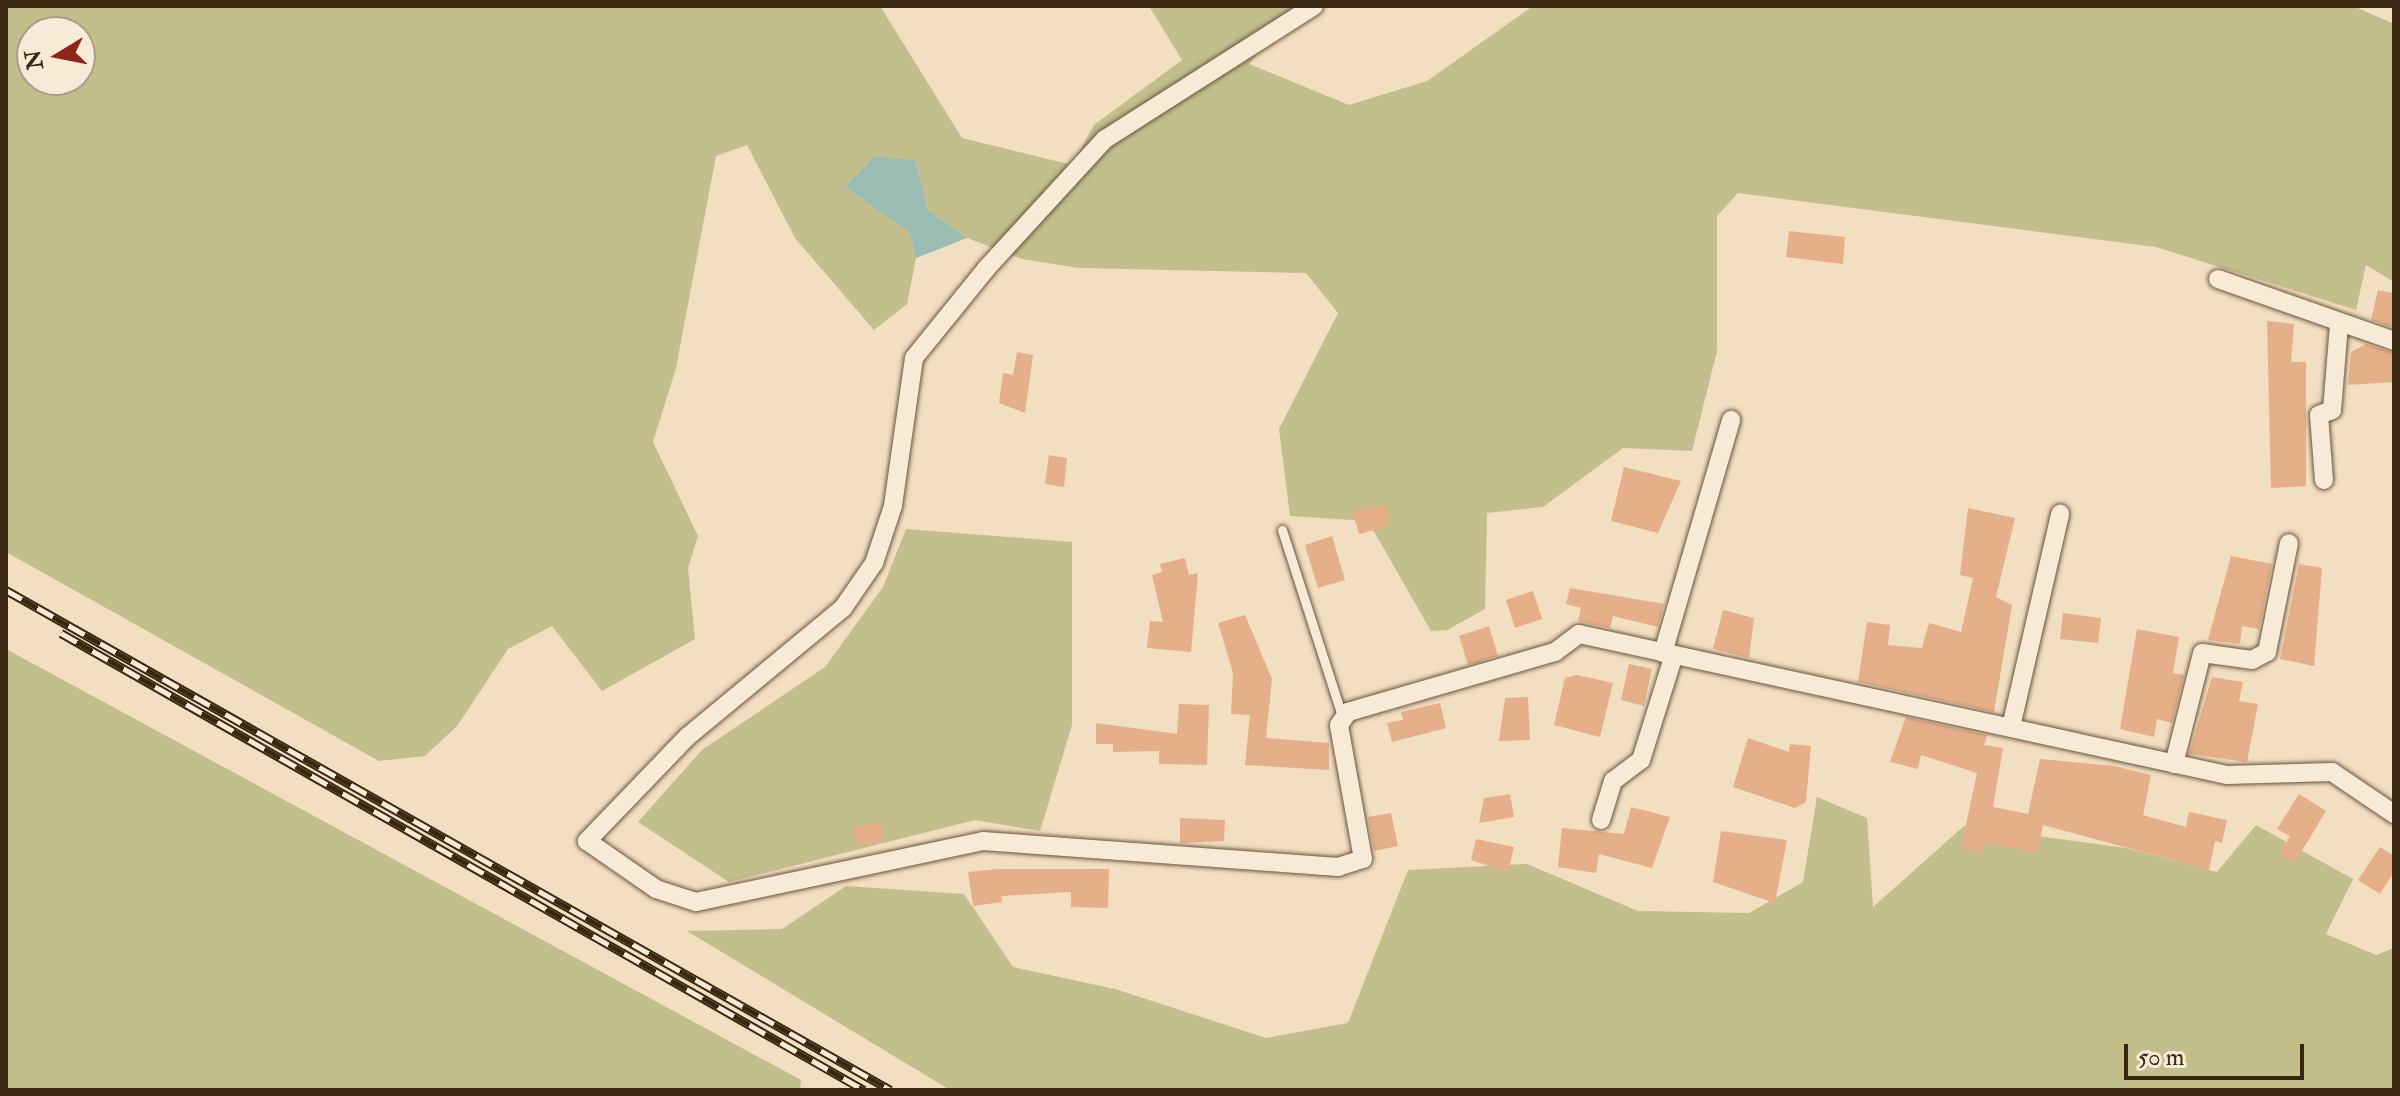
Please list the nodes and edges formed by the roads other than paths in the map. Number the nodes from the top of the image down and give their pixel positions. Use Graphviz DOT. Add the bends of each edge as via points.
graph roads {
  1 [pos="1314,6"];
  2 [pos="2218,279"];
  3 [pos="2339,324"];
  4 [pos="2394,341"];
  5 [pos="1731,420"];
  6 [pos="2324,480"];
  7 [pos="2060,514"];
  8 [pos="1282,530"];
  9 [pos="2289,543"];
  10 [pos="1668,654"];
  11 [pos="1343,719"];
  12 [pos="2011,727"];
  13 [pos="2174,764"];
  14 [pos="2394,814"];
  15 [pos="1601,820"];
  1 -- 11 [label="street" via="1105,139 986,269 914,358 893,506 874,563 843,608 688,736 587,841 656,889 696,902 983,841 1338,867 1363,859"];
  2 -- 3 [label="street"];
  3 -- 4 [label="street"];
  3 -- 6 [label="street" via="2332,410 2319,415"];
  5 -- 10 [label="street"];
  7 -- 12 [label="street"];
  8 -- 11 [label="lane"];
  9 -- 13 [label="street" via="2267,652 2252,660 2202,653"];
  10 -- 11 [label="street" via="1579,634 1555,652"];
  10 -- 12 [label="street"];
  10 -- 15 [label="street" via="1641,760 1613,781"];
  12 -- 13 [label="street"];
  13 -- 14 [label="street" via="2227,775 2332,772"];
}
